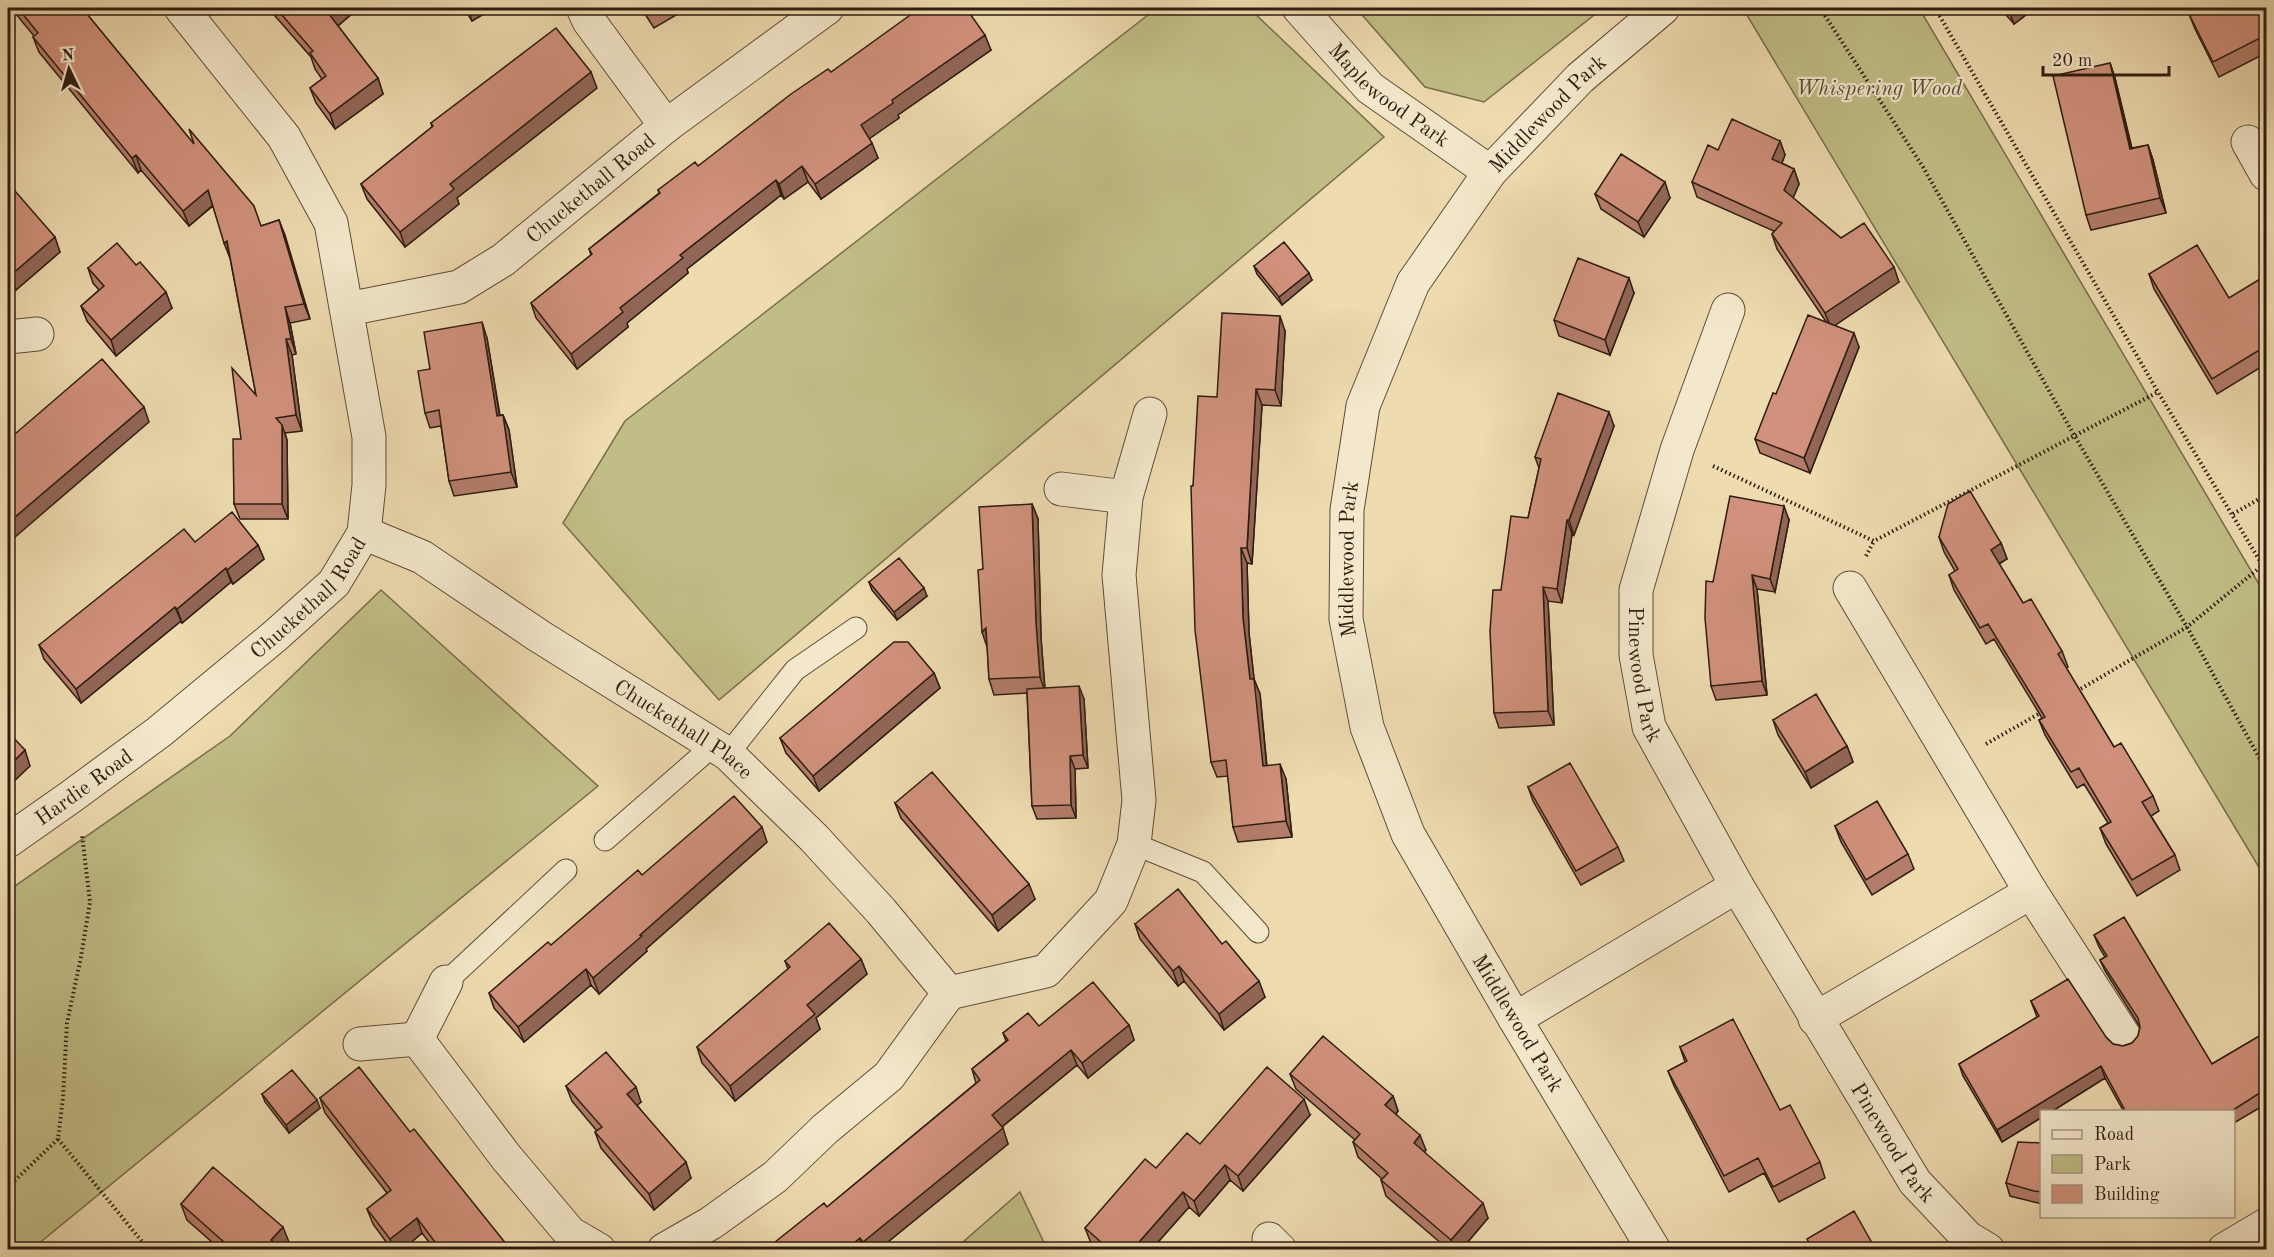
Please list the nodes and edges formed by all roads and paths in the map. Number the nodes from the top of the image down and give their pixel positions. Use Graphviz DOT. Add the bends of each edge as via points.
graph roads {
  1 [pos="181,8"];
  2 [pos="583,8"];
  3 [pos="827,8"];
  4 [pos="1035,8"];
  5 [pos="1065,8"];
  6 [pos="1299,8"];
  7 [pos="1663,8"];
  8 [pos="1820,8"];
  9 [pos="1935,8"];
  10 [pos="666,126"];
  11 [pos="2248,142"];
  12 [pos="1490,172"];
  13 [pos="2266,174"];
  14 [pos="348,309"];
  15 [pos="1728,310"];
  16 [pos="2158,392"];
  17 [pos="1150,414"];
  18 [pos="2074,435"];
  19 [pos="1677,450"];
  20 [pos="1061,489"];
  21 [pos="2266,495"];
  22 [pos="1126,496"];
  23 [pos="2233,514"];
  24 [pos="364,533"];
  25 [pos="2263,565"];
  26 [pos="2266,571"];
  27 [pos="1850,588"];
  28 [pos="2187,627"];
  29 [pos="856,628"];
  30 [pos="2076,692"];
  31 [pos="2045,710"];
  32 [pos="159,732"];
  33 [pos="722,749"];
  34 [pos="1954,763"];
  35 [pos="2266,770"];
  36 [pos="72,796"];
  37 [pos="8,840"];
  38 [pos="606,840"];
  39 [pos="1134,844"];
  40 [pos="566,870"];
  41 [pos="1737,886"];
  42 [pos="2031,892"];
  43 [pos="1258,932"];
  44 [pos="446,982"];
  45 [pos="949,993"];
  46 [pos="1515,1019"];
  47 [pos="1815,1019"];
  48 [pos="417,1039"];
  49 [pos="2126,1039"];
  50 [pos="360,1044"];
  51 [pos="58,1140"];
  52 [pos="8,1187"];
  53 [pos="2266,1225"];
  54 [pos="1646,1247"];
  55 [pos="149,1250"];
  56 [pos="599,1250"];
  57 [pos="664,1250"];
  58 [pos="1988,1250"];
  59 [pos="2224,1250"];
  1 -- 14 [label="street, Chuckethall Road" via="284,137 331,223"];
  2 -- 10 [label="street, Chuckethall Road"];
  3 -- 10 [label="street, Chuckethall Road"];
  4 -- 5 [label="path"];
  6 -- 12 [label="street, Maplewood Park" via="1370,88"];
  7 -- 12 [label="street, Middlewood Park" via="1580,78"];
  8 -- 18 [label="path" via="1923,166"];
  9 -- 16 [label="path"];
  10 -- 14 [label="street, Chuckethall Road" via="503,260 459,287"];
  11 -- 13 [label="street"];
  12 -- 46 [label="street, Middlewood Park" via="1413,283 1363,406 1347,510 1346,619 1367,727 1408,834"];
  14 -- 24 [label="street, Chuckethall Road" via="369,437"];
  15 -- 19 [label="street, Pinewood Park"];
  16 -- 18 [label="path"];
  16 -- 23 [label="path"];
  17 -- 22 [label="street"];
  18 -- 19 [label="path" via="1874,541"];
  18 -- 28 [label="path"];
  19 -- 41 [label="street, Pinewood Park" via="1636,590 1635,655 1649,727"];
  20 -- 22 [label="street"];
  21 -- 23 [label="path"];
  22 -- 39 [label="street" via="1119,575 1139,800"];
  23 -- 25 [label="path"];
  24 -- 32 [label="street, Chuckethall Road" via="334,584"];
  24 -- 33 [label="street, Chuckethall Place" via="422,557"];
  25 -- 26 [label="path"];
  25 -- 28 [label="path"];
  27 -- 34 [label="street"];
  28 -- 30 [label="path"];
  28 -- 35 [label="path"];
  29 -- 33 [label="lane" via="795,670"];
  31 -- 34 [label="path"];
  32 -- 36 [label="street, Hardie Road"];
  33 -- 38 [label="lane"];
  33 -- 45 [label="street, Chuckethall Place" via="814,838"];
  34 -- 42 [label="street"];
  36 -- 37 [label="street, Hardie Road"];
  36 -- 51 [label="path" via="85,845 90,902 67,1023"];
  39 -- 43 [label="lane" via="1203,872"];
  39 -- 45 [label="street" via="1111,901 1046,971"];
  40 -- 44 [label="lane"];
  41 -- 46 [label="street"];
  41 -- 47 [label="street, Pinewood Park"];
  42 -- 47 [label="street"];
  42 -- 49 [label="street"];
  44 -- 48 [label="street"];
  45 -- 57 [label="street" via="889,1076 775,1177 711,1223"];
  46 -- 54 [label="street, Middlewood Park"];
  47 -- 58 [label="street, Pinewood Park" via="1915,1182 1968,1238"];
  48 -- 50 [label="street"];
  48 -- 56 [label="street" via="506,1157 570,1233"];
  51 -- 52 [label="path"];
  51 -- 55 [label="path"];
  53 -- 59 [label="street"];
}
